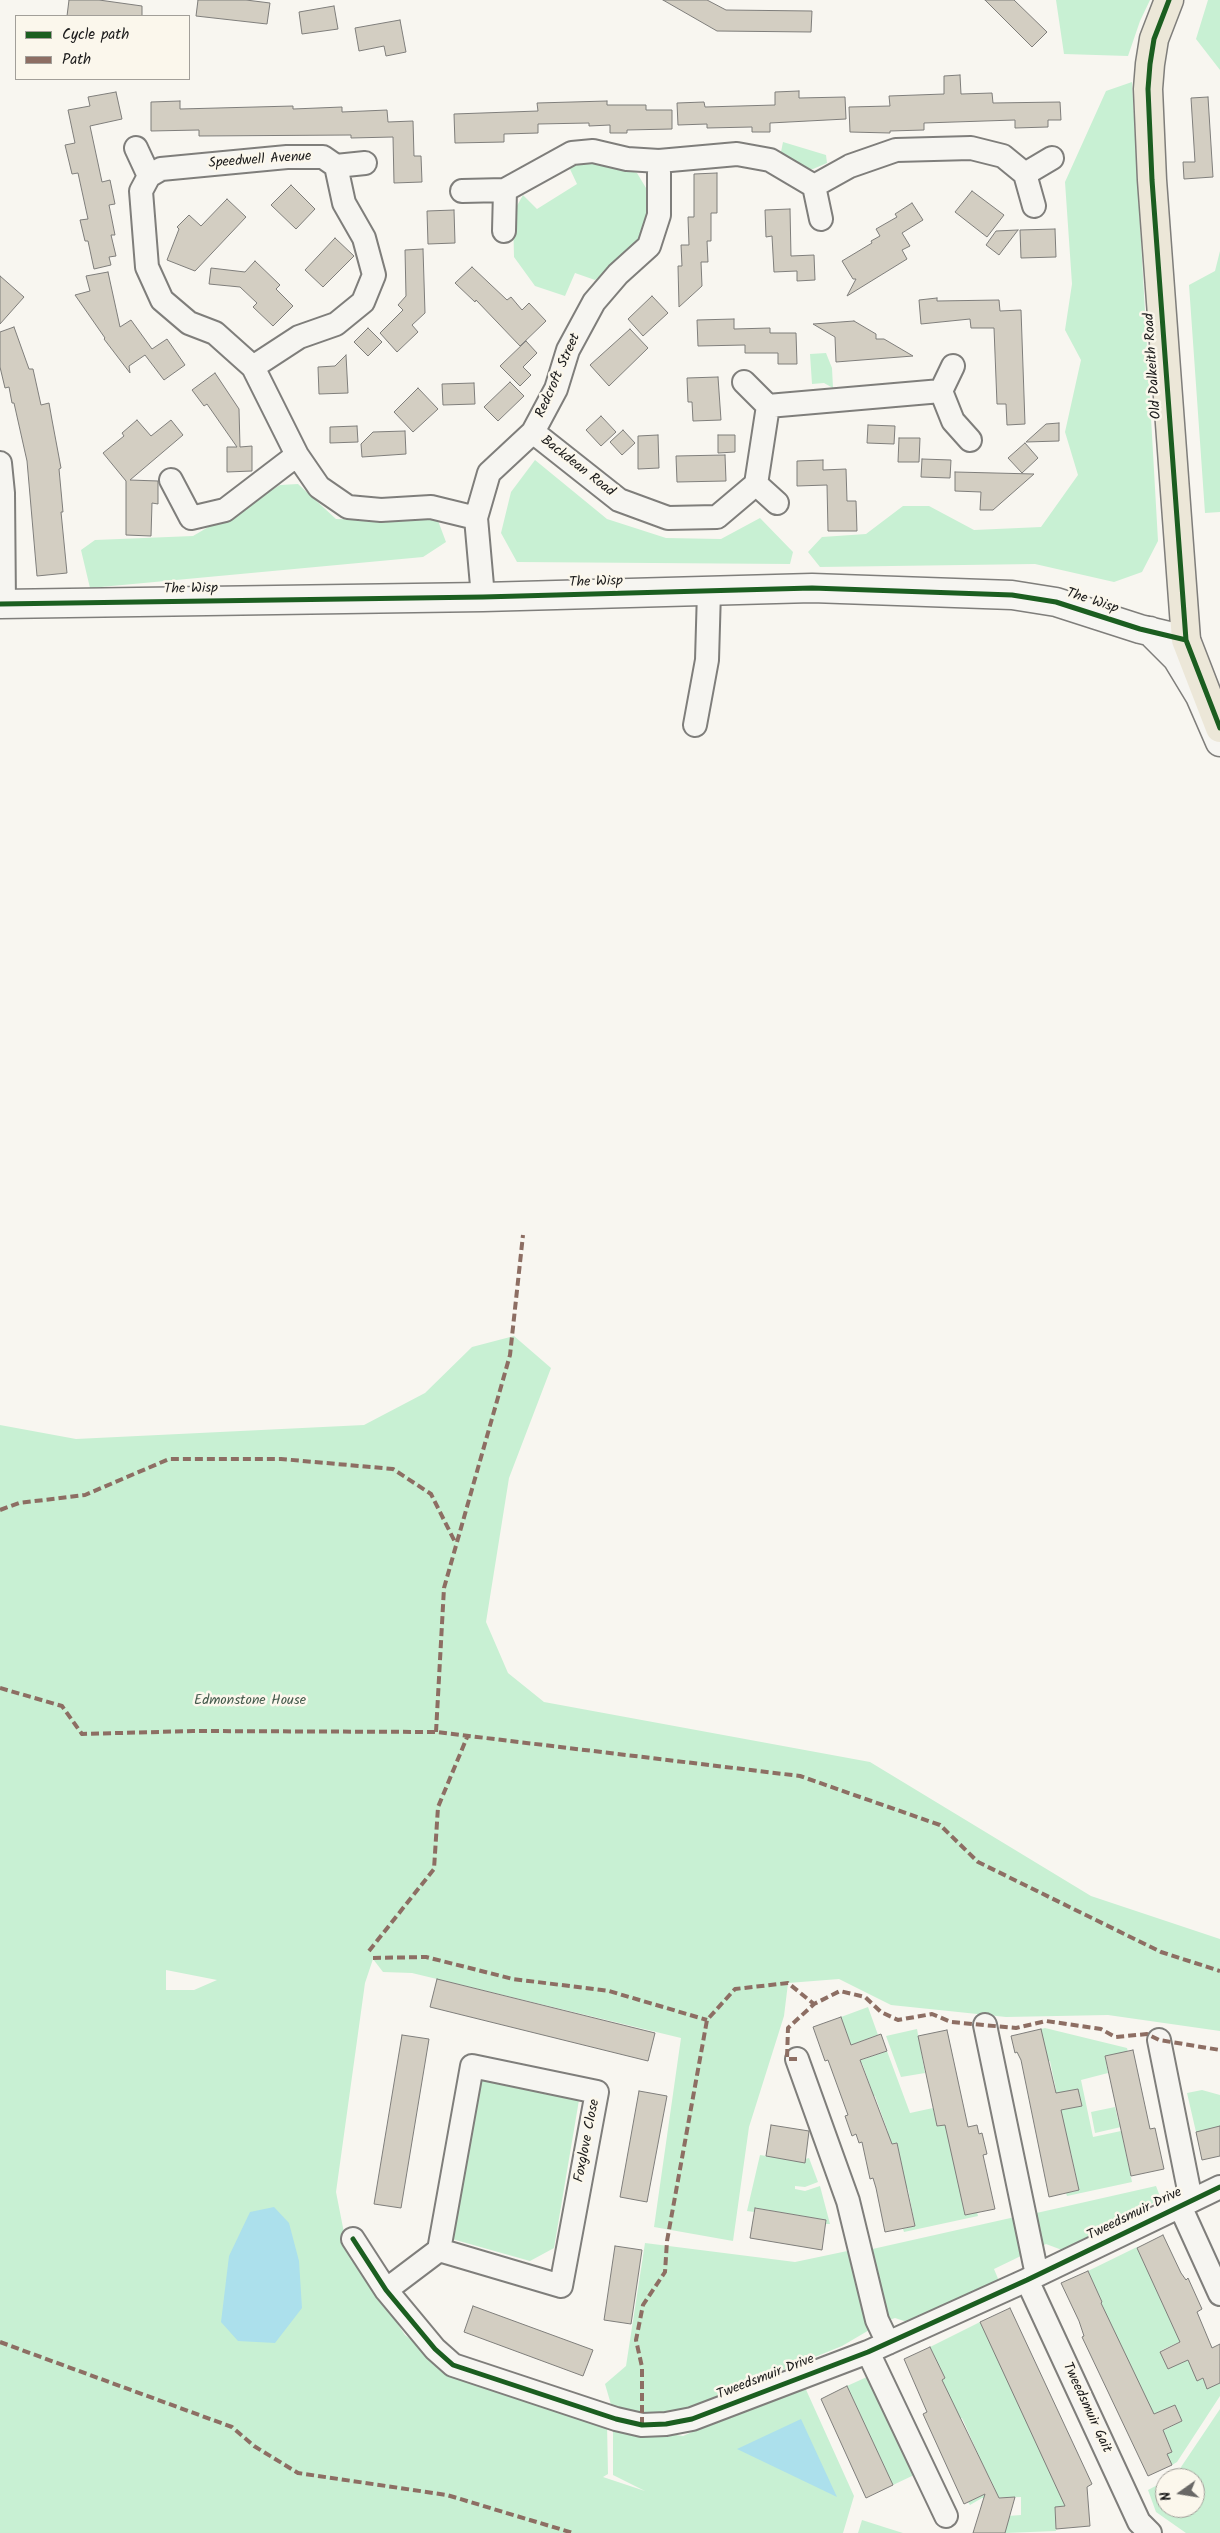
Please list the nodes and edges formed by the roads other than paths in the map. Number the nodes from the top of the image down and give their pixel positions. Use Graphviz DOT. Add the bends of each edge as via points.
graph roads {
  1 [pos="1169,0"];
  2 [pos="136,148"];
  3 [pos="1052,158"];
  4 [pos="659,161"];
  5 [pos="366,163"];
  6 [pos="336,166"];
  7 [pos="1025,174"];
  8 [pos="149,176"];
  9 [pos="814,186"];
  10 [pos="505,190"];
  11 [pos="462,191"];
  12 [pos="1034,206"];
  13 [pos="821,219"];
  14 [pos="504,231"];
  15 [pos="953,366"];
  16 [pos="253,367"];
  17 [pos="744,382"];
  18 [pos="941,391"];
  19 [pos="768,406"];
  20 [pos="533,432"];
  21 [pos="970,440"];
  22 [pos="297,455"];
  23 [pos="0,464"];
  24 [pos="171,480"];
  25 [pos="756,484"];
  26 [pos="777,503"];
  27 [pos="476,518"];
  28 [pos="709,591"];
  29 [pos="483,597"];
  30 [pos="2,604"];
  31 [pos="1150,632"];
  32 [pos="1186,640"];
  33 [pos="695,725"];
  34 [pos="1220,728"];
  35 [pos="1220,742"];
  36 [pos="985,2025"];
  37 [pos="1159,2040"];
  38 [pos="797,2059"];
  39 [pos="1220,2186"];
  40 [pos="1186,2203"];
  41 [pos="353,2239"];
  42 [pos="439,2250"];
  43 [pos="1032,2277"];
  44 [pos="386,2290"];
  45 [pos="1220,2294"];
  46 [pos="878,2348"];
  47 [pos="946,2516"];
  48 [pos="1150,2533"];
  1 -- 32 [label="main road, Old Dalkeith Road" via="1154,39 1148,89"];
  2 -- 8 [label="street"];
  3 -- 7 [label="street"];
  4 -- 9 [label="street" via="737,154 770,160"];
  4 -- 10 [label="street" via="627,159 593,151 572,153"];
  4 -- 20 [label="street, Redcroft Street" via="660,215 649,246 594,302 568,350 556,389"];
  5 -- 6 [label="street"];
  6 -- 8 [label="street, Speedwell Avenue" via="323,157 287,157 161,168"];
  6 -- 16 [label="street" via="344,203 364,238 374,276 363,302 336,324 299,337"];
  7 -- 9 [label="street" via="1003,156 971,148 896,150 850,166"];
  7 -- 12 [label="street"];
  8 -- 16 [label="street" via="141,191 147,267 162,300 190,323 215,334"];
  9 -- 13 [label="street"];
  10 -- 11 [label="street"];
  10 -- 14 [label="street"];
  15 -- 18 [label="street"];
  16 -- 22 [label="street"];
  17 -- 19 [label="street"];
  18 -- 19 [label="street"];
  18 -- 21 [label="street" via="953,421"];
  19 -- 25 [label="street"];
  20 -- 25 [label="street, Backdean Road" via="619,500 668,518 717,516"];
  20 -- 27 [label="street, Redcroft Street" via="490,473"];
  22 -- 24 [label="street" via="225,510 191,518"];
  22 -- 27 [label="street" via="319,487 348,507 381,510 431,507"];
  23 -- 30 [label="street" via="4,493"];
  25 -- 26 [label="street"];
  27 -- 29 [label="street, Redcroft Street"];
  28 -- 29 [label="street, The Wisp"];
  28 -- 31 [label="street, The Wisp" via="812,588 1012,595 1056,602"];
  28 -- 33 [label="street" via="707,660"];
  29 -- 30 [label="street, The Wisp"];
  31 -- 32 [label="street, The Wisp"];
  31 -- 35 [label="street" via="1177,658 1200,696"];
  32 -- 34 [label="main road, Old Dalkeith Road"];
  36 -- 43 [label="street"];
  37 -- 40 [label="street, Tweedsmuir Drive"];
  38 -- 46 [label="street" via="848,2201 877,2320"];
  39 -- 40 [label="street, Tweedsmuir Drive"];
  40 -- 43 [label="street, Tweedsmuir Drive"];
  40 -- 45 [label="street, Tweedsmuir Drive"];
  41 -- 44 [label="street, Tweedsmuir Drive"];
  42 -- 42 [label="street, Foxglove Close" via="561,2286 597,2092 472,2066"];
  42 -- 44 [label="street"];
  43 -- 46 [label="street, Tweedsmuir Drive"];
  43 -- 48 [label="street, Tweedsmuir Gait" via="1139,2522"];
  44 -- 46 [label="street, Tweedsmuir Drive" via="435,2349 453,2365 642,2425 692,2419"];
  46 -- 47 [label="street"];
}
